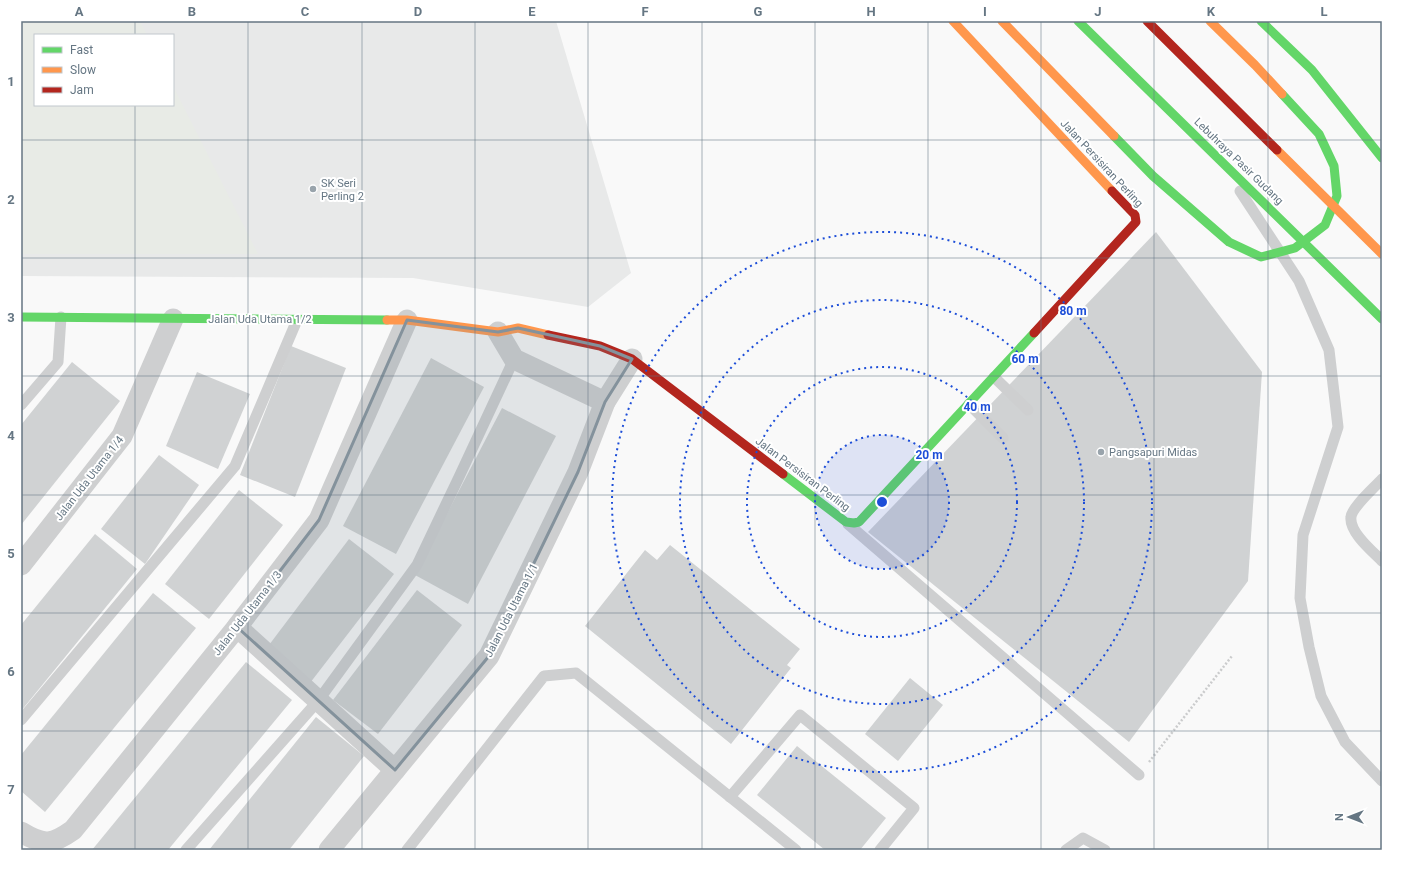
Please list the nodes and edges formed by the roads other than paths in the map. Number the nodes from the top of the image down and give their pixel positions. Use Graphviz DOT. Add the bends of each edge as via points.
graph roads {
  1 [pos="953,21"];
  2 [pos="1002,21"];
  3 [pos="1078,21"];
  4 [pos="1147,21"];
  5 [pos="1210,21"];
  6 [pos="1260,21"];
  7 [pos="1382,158"];
  8 [pos="1222,161"];
  9 [pos="1382,254"];
  10 [pos="21,317"];
  11 [pos="61,317"];
  12 [pos="173,318"];
  13 [pos="1382,319"];
  14 [pos="296,320"];
  15 [pos="407,320"];
  16 [pos="498,332"];
  17 [pos="514,359"];
  18 [pos="632,359"];
  19 [pos="994,377"];
  20 [pos="606,402"];
  21 [pos="969,404"];
  22 [pos="21,405"];
  23 [pos="1028,410"];
  24 [pos="1004,438"];
  25 [pos="1382,479"];
  26 [pos="846,522"];
  27 [pos="1382,561"];
  28 [pos="21,564"];
  29 [pos="237,627"];
  30 [pos="318,701"];
  31 [pos="21,720"];
  32 [pos="395,770"];
  33 [pos="1139,775"];
  34 [pos="1382,781"];
  35 [pos="730,797"];
  36 [pos="21,832"];
  37 [pos="186,850"];
  38 [pos="329,850"];
  39 [pos="407,850"];
  40 [pos="796,850"];
  41 [pos="880,850"];
  42 [pos="1066,850"];
  43 [pos="1105,850"];
  1 -- 19 [label="main road, Jalan Persisiran Perling" via="1136,218 1132,227"];
  2 -- 5 [label="main road" via="1153,176 1229,242 1261,257 1295,248 1325,225 1337,196 1334,166 1319,134"];
  3 -- 8 [label="main road, Lebuhraya Pasir Gudang"];
  4 -- 9 [label="main road"];
  6 -- 7 [label="main road" via="1312,70"];
  8 -- 13 [label="main road, Lebuhraya Pasir Gudang"];
  8 -- 34 [label="lane" via="1299,281 1329,350 1338,427 1303,535 1300,598 1321,696 1345,742"];
  10 -- 11 [label="main road, Jalan Uda Utama 1/2"];
  11 -- 12 [label="main road, Jalan Uda Utama 1/2"];
  11 -- 22 [label="lane" via="58,362"];
  12 -- 14 [label="main road, Jalan Uda Utama 1/2"];
  12 -- 28 [label="street, Jalan Uda Utama 1/4" via="122,436"];
  14 -- 15 [label="main road, Jalan Uda Utama 1/2"];
  14 -- 31 [label="lane" via="235,466"];
  15 -- 16 [label="main road, Jalan Uda Utama 1/2"];
  15 -- 29 [label="street, Jalan Uda Utama 1/3" via="319,520"];
  16 -- 17 [label="street"];
  16 -- 18 [label="main road, Jalan Uda Utama 1/2" via="518,328 600,346"];
  17 -- 20 [label="street"];
  17 -- 30 [label="lane" via="416,564"];
  18 -- 20 [label="street, Jalan Uda Utama 1/1"];
  18 -- 26 [label="main road, Jalan Persisiran Perling"];
  19 -- 21 [label="main road, Jalan Persisiran Perling"];
  19 -- 23 [label="lane"];
  20 -- 32 [label="street, Jalan Uda Utama 1/1" via="578,472 489,656"];
  21 -- 24 [label="lane"];
  21 -- 26 [label="main road, Jalan Persisiran Perling" via="864,518 859,522"];
  25 -- 27 [label="lane" via="1355,508 1351,516 1352,528"];
  26 -- 33 [label="lane"];
  29 -- 30 [label="street"];
  29 -- 36 [label="street, Jalan Uda Utama 1/3" via="73,830 61,839 47,843"];
  30 -- 32 [label="street"];
  30 -- 37 [label="lane"];
  32 -- 38 [label="street, Jalan Uda Utama 1/1"];
  35 -- 39 [label="lane" via="576,673 544,676"];
  35 -- 40 [label="lane"];
  35 -- 41 [label="lane" via="800,715 914,808"];
  42 -- 43 [label="lane" via="1083,838"];
}
